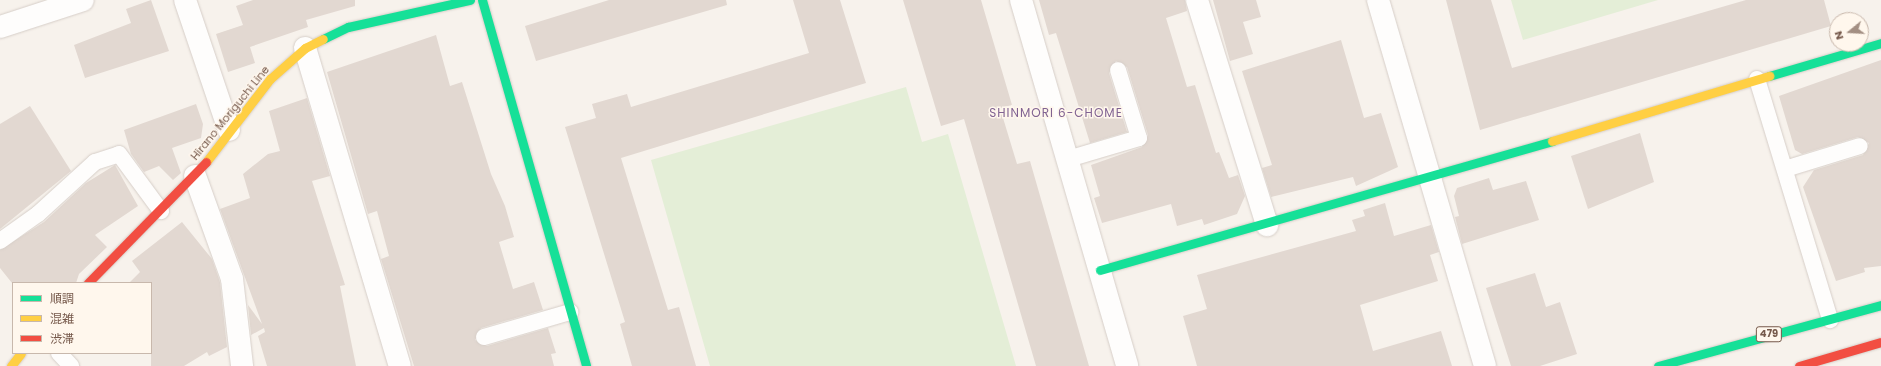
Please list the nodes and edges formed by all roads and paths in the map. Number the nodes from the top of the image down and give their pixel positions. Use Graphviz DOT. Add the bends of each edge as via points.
graph roads {
  1 [pos="83,0"];
  2 [pos="185,0"];
  3 [pos="470,0"];
  4 [pos="482,0"];
  5 [pos="1021,0"];
  6 [pos="1197,0"];
  7 [pos="1378,0"];
  8 [pos="0,28"];
  9 [pos="1881,43"];
  10 [pos="305,48"];
  11 [pos="1118,70"];
  12 [pos="1757,80"];
  13 [pos="229,130"];
  14 [pos="1860,146"];
  15 [pos="1068,159"];
  16 [pos="1785,169"];
  17 [pos="195,176"];
  18 [pos="1430,176"];
  19 [pos="161,211"];
  20 [pos="1267,225"];
  21 [pos="0,241"];
  22 [pos="1100,270"];
  23 [pos="89,282"];
  24 [pos="1881,305"];
  25 [pos="570,312"];
  26 [pos="1830,320"];
  27 [pos="484,337"];
  28 [pos="1881,342"];
  29 [pos="20,354"];
  30 [pos="60,354"];
  31 [pos="1842,360"];
  32 [pos="11,366"];
  33 [pos="71,366"];
  34 [pos="242,366"];
  35 [pos="400,366"];
  36 [pos="586,366"];
  37 [pos="1128,366"];
  38 [pos="1485,366"];
  39 [pos="1658,366"];
  40 [pos="1799,366"];
  1 -- 8 [label="street"];
  2 -- 13 [label="street"];
  3 -- 10 [label="main road, Hirano Moriguchi Line" via="348,27"];
  4 -- 25 [label="main road"];
  5 -- 15 [label="street"];
  6 -- 20 [label="street"];
  7 -- 18 [label="street"];
  9 -- 12 [label="main road"];
  10 -- 13 [label="main road, Hirano Moriguchi Line" via="270,79"];
  10 -- 35 [label="street"];
  11 -- 15 [label="lane" via="1139,138"];
  12 -- 16 [label="lane"];
  12 -- 18 [label="main road"];
  13 -- 17 [label="main road, Hirano Moriguchi Line"];
  14 -- 16 [label="lane"];
  15 -- 22 [label="street"];
  16 -- 26 [label="lane"];
  17 -- 19 [label="main road, Hirano Moriguchi Line"];
  17 -- 34 [label="street" via="232,279"];
  18 -- 20 [label="main road"];
  18 -- 38 [label="street"];
  19 -- 21 [label="lane" via="119,154 95,162 38,214"];
  19 -- 23 [label="main road, Hirano Moriguchi Line"];
  20 -- 22 [label="main road"];
  22 -- 37 [label="street"];
  24 -- 26 [label="main road, 479"];
  25 -- 27 [label="lane"];
  25 -- 36 [label="main road"];
  26 -- 39 [label="main road, 479"];
  28 -- 31 [label="main road"];
  29 -- 32 [label="main road"];
  30 -- 33 [label="lane"];
  31 -- 40 [label="main road"];
}
